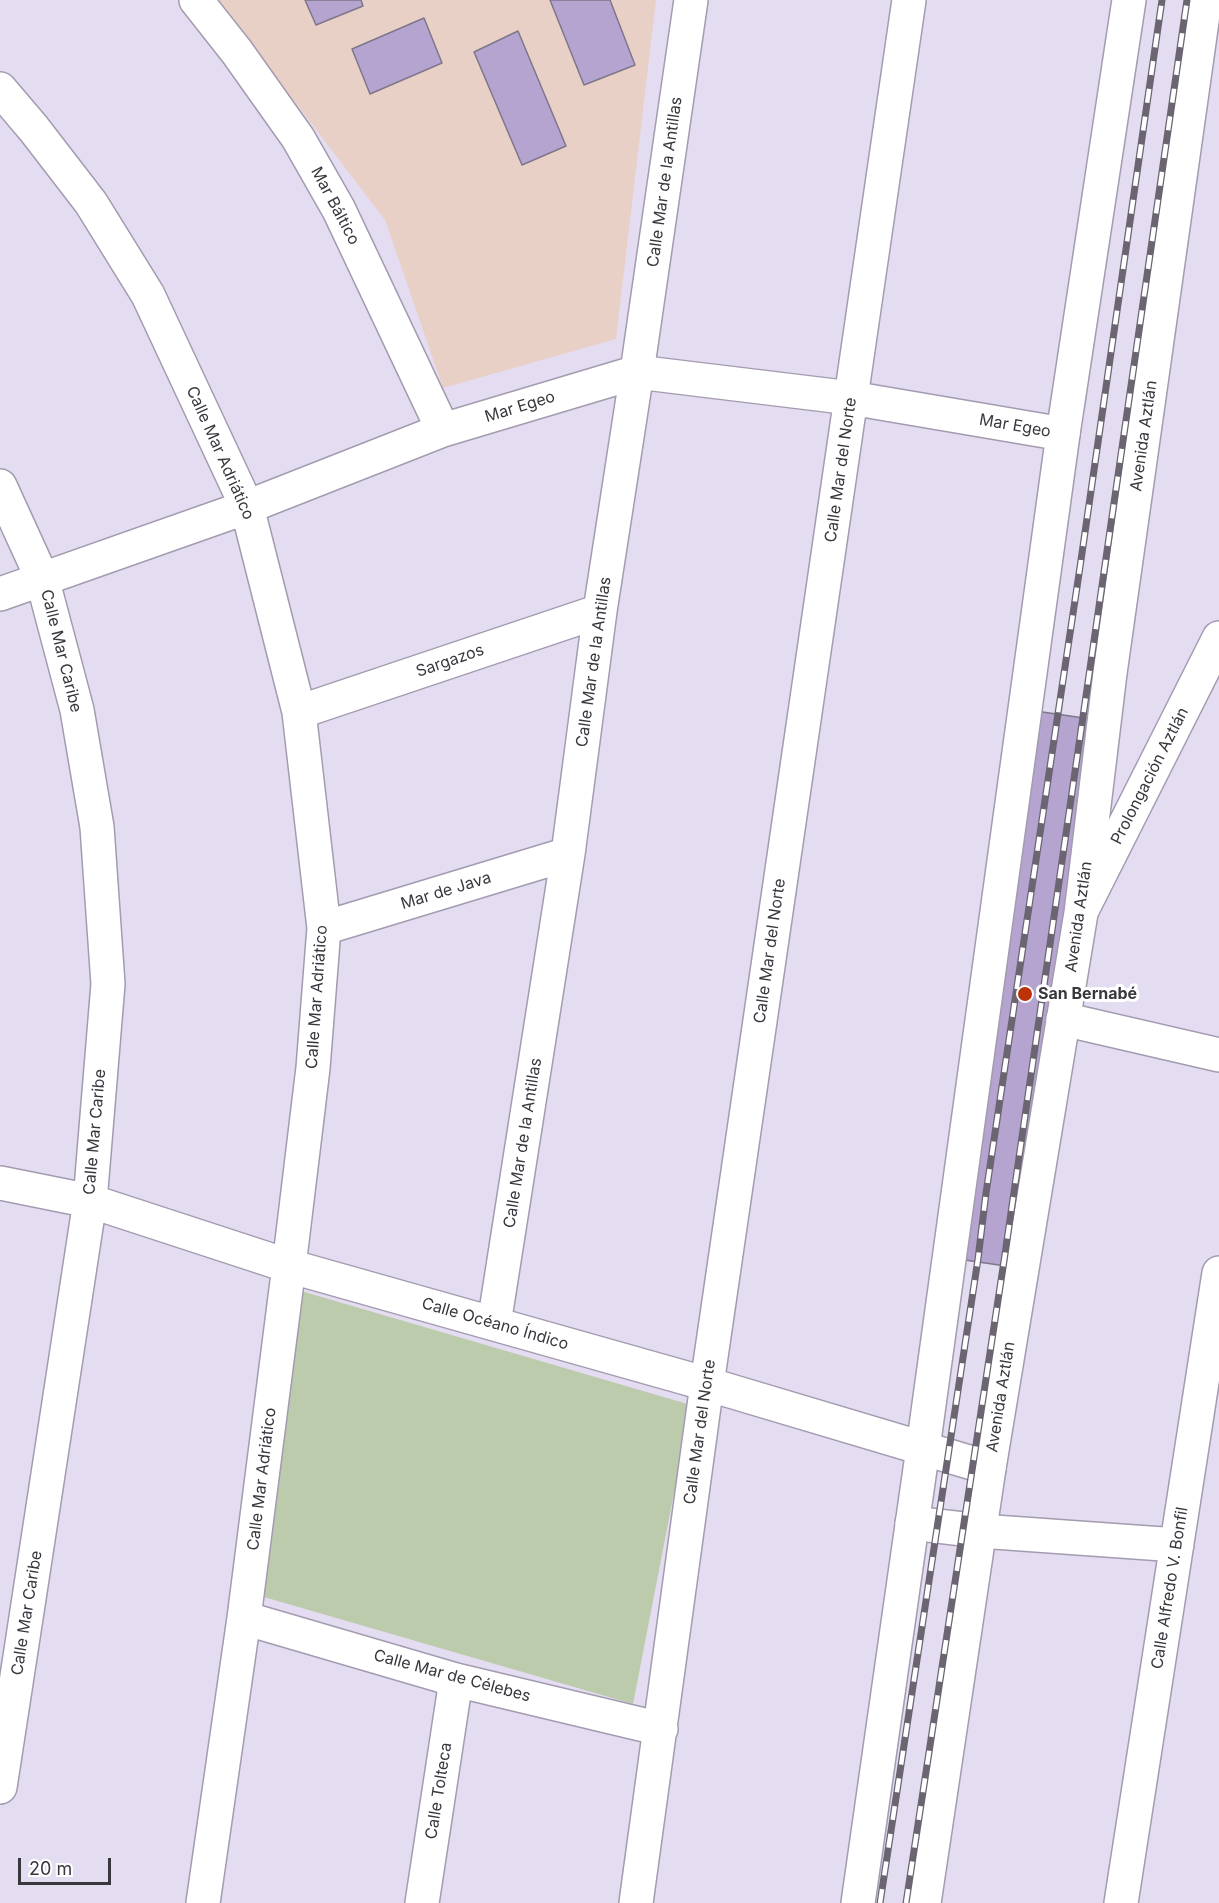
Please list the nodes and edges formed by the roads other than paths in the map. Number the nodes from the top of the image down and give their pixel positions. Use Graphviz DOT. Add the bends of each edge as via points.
graph roads {
  1 [pos="196,0"];
  2 [pos="691,0"];
  3 [pos="909,0"];
  4 [pos="1129,0"];
  5 [pos="1205,0"];
  6 [pos="0,89"];
  7 [pos="637,372"];
  8 [pos="851,398"];
  9 [pos="443,430"];
  10 [pos="1063,434"];
  11 [pos="0,486"];
  12 [pos="247,507"];
  13 [pos="42,578"];
  14 [pos="0,594"];
  15 [pos="600,611"];
  16 [pos="1219,638"];
  17 [pos="299,712"];
  18 [pos="568,854"];
  19 [pos="1081,913"];
  20 [pos="324,928"];
  21 [pos="1063,1019"];
  22 [pos="1219,1054"];
  23 [pos="0,1183"];
  24 [pos="90,1201"];
  25 [pos="289,1266"];
  26 [pos="1219,1273"];
  27 [pos="494,1324"];
  28 [pos="707,1384"];
  29 [pos="923,1449"];
  30 [pos="989,1468"];
  31 [pos="912,1524"];
  32 [pos="980,1530"];
  33 [pos="1177,1545"];
  34 [pos="244,1618"];
  35 [pos="456,1680"];
  36 [pos="661,1729"];
  37 [pos="0,1787"];
  38 [pos="203,1903"];
  39 [pos="422,1903"];
  40 [pos="636,1903"];
  41 [pos="858,1903"];
  42 [pos="924,1903"];
  43 [pos="1122,1903"];
  1 -- 9 [label="street, Mar Báltico" via="304,148 339,210"];
  2 -- 7 [label="street, Calle Mar de la Antillas"];
  3 -- 8 [label="street, Calle Mar del Norte"];
  4 -- 10 [label="street"];
  5 -- 19 [label="street, Avenida Aztlán" via="1110,672"];
  6 -- 12 [label="street, Calle Mar Adriático" via="91,203 148,295"];
  7 -- 8 [label="street, Mar Egeo"];
  7 -- 9 [label="street, Mar Egeo"];
  7 -- 15 [label="street, Calle Mar de la Antillas"];
  8 -- 10 [label="street, Mar Egeo"];
  8 -- 28 [label="street, Calle Mar del Norte"];
  9 -- 12 [label="street, Mar Egeo"];
  10 -- 29 [label="street"];
  11 -- 13 [label="street, Calle Mar Caribe"];
  12 -- 13 [label="street, Mar Egeo"];
  12 -- 17 [label="street, Calle Mar Adriático"];
  13 -- 14 [label="street, Mar Egeo"];
  13 -- 24 [label="street, Calle Mar Caribe" via="77,710 97,827 108,984"];
  15 -- 17 [label="street, Sargazos"];
  15 -- 18 [label="street, Calle Mar de la Antillas"];
  16 -- 19 [label="street, Prolongación Aztlán"];
  17 -- 20 [label="street, Calle Mar Adriático"];
  18 -- 20 [label="street, Mar de Java"];
  18 -- 27 [label="street, Calle Mar de la Antillas"];
  19 -- 21 [label="street, Avenida Aztlán"];
  20 -- 25 [label="street, Calle Mar Adriático" via="313,1068"];
  21 -- 22 [label="street"];
  21 -- 30 [label="street, Avenida Aztlán"];
  23 -- 24 [label="street, Calle Océano Índico"];
  24 -- 25 [label="street, Calle Océano Índico"];
  24 -- 37 [label="street, Calle Mar Caribe"];
  25 -- 27 [label="street, Calle Océano Índico"];
  25 -- 34 [label="street, Calle Mar Adriático"];
  26 -- 33 [label="street, Calle Alfredo V. Bonfil"];
  27 -- 28 [label="street, Calle Océano Índico"];
  28 -- 29 [label="street, Calle Océano Índico"];
  28 -- 36 [label="street, Calle Mar del Norte"];
  29 -- 30 [label="street, Calle Océano Índico"];
  29 -- 31 [label="street"];
  30 -- 32 [label="street, Avenida Aztlán"];
  31 -- 32 [label="street"];
  31 -- 41 [label="street"];
  32 -- 33 [label="street"];
  32 -- 42 [label="street, Avenida Aztlán"];
  33 -- 43 [label="street, Calle Alfredo V. Bonfil"];
  34 -- 35 [label="street, Calle Mar de Célebes"];
  34 -- 38 [label="street, Calle Mar Adriático"];
  35 -- 36 [label="street, Calle Mar de Célebes"];
  35 -- 39 [label="street, Calle Tolteca"];
  36 -- 40 [label="street, Calle Mar del Norte"];
}
